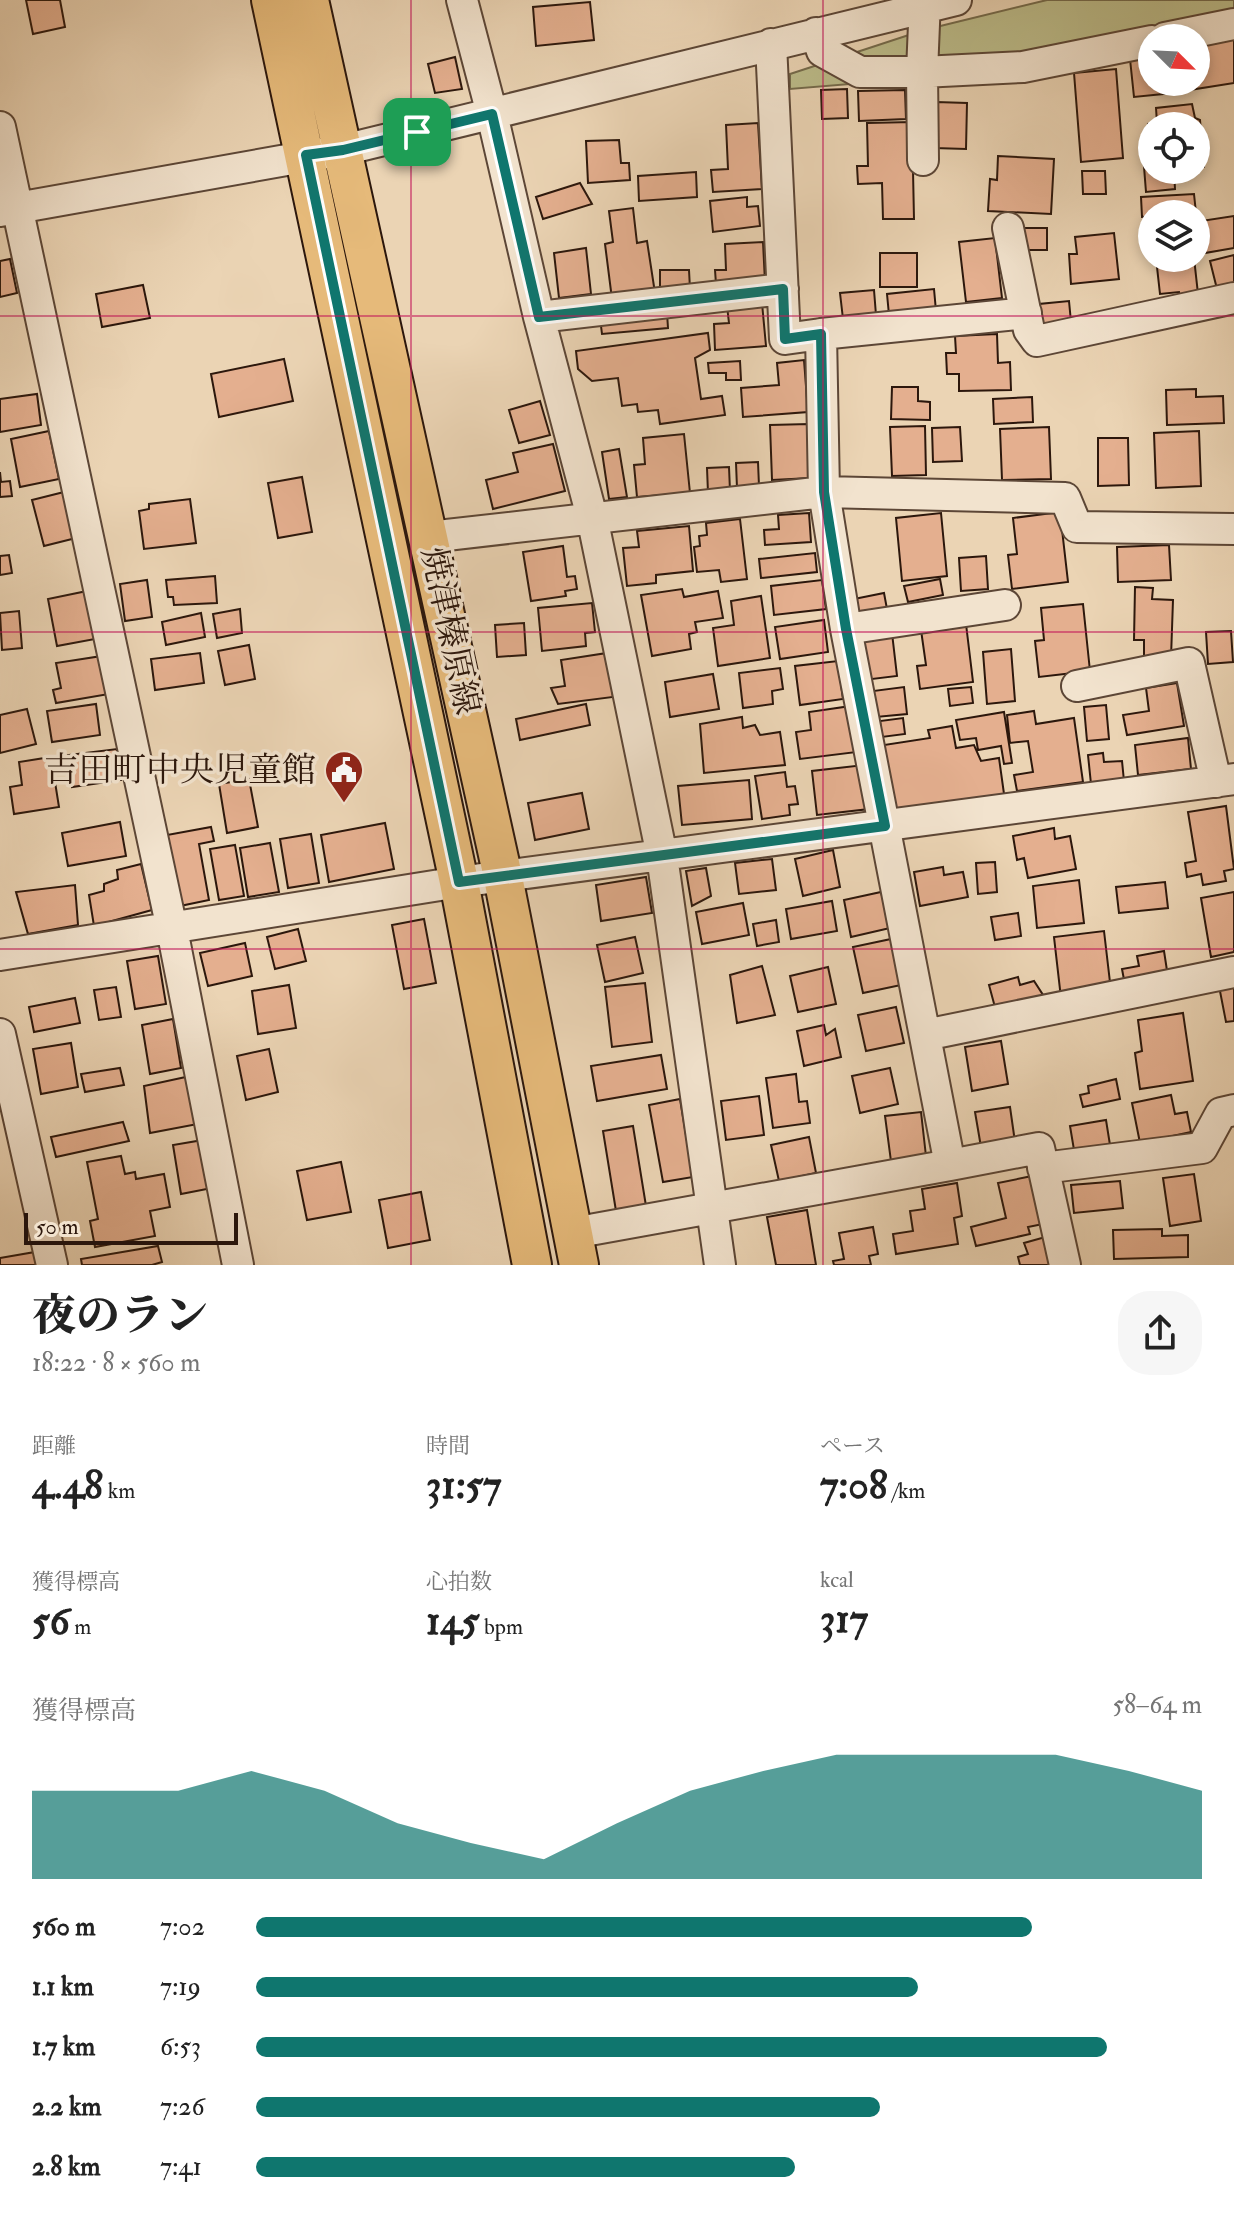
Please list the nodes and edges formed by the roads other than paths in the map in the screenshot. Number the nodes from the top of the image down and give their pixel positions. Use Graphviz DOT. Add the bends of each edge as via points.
graph roads {
  1 [pos="271,0"];
  2 [pos="309,0"];
  3 [pos="462,0"];
  4 [pos="956,0"];
  5 [pos="925,4"];
  6 [pos="1234,24"];
  7 [pos="1210,29"];
  8 [pos="816,33"];
  9 [pos="771,44"];
  10 [pos="1138,44"];
  11 [pos="922,72"];
  12 [pos="492,114"];
  13 [pos="0,127"];
  14 [pos="343,150"];
  15 [pos="306,155"];
  16 [pos="923,160"];
  17 [pos="9,209"];
  18 [pos="1008,228"];
  19 [pos="783,289"];
  20 [pos="1234,298"];
  21 [pos="1026,313"];
  22 [pos="539,317"];
  23 [pos="821,334"];
  24 [pos="824,492"];
  25 [pos="592,517"];
  26 [pos="1234,529"];
  27 [pos="429,537"];
  28 [pos="1005,605"];
  29 [pos="846,629"];
  30 [pos="1077,686"];
  31 [pos="1225,780"];
  32 [pos="885,826"];
  33 [pos="662,856"];
  34 [pos="503,877"];
  35 [pos="459,882"];
  36 [pos="172,929"];
  37 [pos="0,955"];
  38 [pos="1234,972"];
  39 [pos="0,1034"];
  40 [pos="925,1035"];
  41 [pos="1234,1110"];
  42 [pos="950,1165"];
  43 [pos="1043,1168"];
  44 [pos="712,1206"];
  45 [pos="576,1249"];
  46 [pos="52,1265"];
  47 [pos="238,1265"];
  48 [pos="532,1265"];
  49 [pos="720,1265"];
  50 [pos="1065,1265"];
  1 -- 15 [label="main road, 焼津榛原線"];
  2 -- 14 [label="main road, 焼津榛原線"];
  3 -- 12 [label="street"];
  4 -- 5 [label="street"];
  5 -- 8 [label="street"];
  5 -- 11 [label="street"];
  6 -- 7 [label="street"];
  8 -- 9 [label="street"];
  8 -- 11 [label="street" via="822,51 860,72"];
  9 -- 12 [label="street"];
  9 -- 19 [label="street"];
  10 -- 11 [label="street" via="1023,67"];
  11 -- 16 [label="street"];
  12 -- 14 [label="street"];
  12 -- 22 [label="street"];
  13 -- 17 [label="street"];
  14 -- 15 [label="street"];
  14 -- 27 [label="main road, 焼津榛原線"];
  15 -- 17 [label="street"];
  15 -- 35 [label="main road, 焼津榛原線"];
  17 -- 36 [label="street"];
  18 -- 21 [label="street"];
  19 -- 22 [label="street"];
  19 -- 23 [label="street" via="785,339"];
  20 -- 21 [label="street" via="1037,341"];
  21 -- 23 [label="street"];
  22 -- 25 [label="street"];
  23 -- 24 [label="street"];
  24 -- 25 [label="street"];
  24 -- 26 [label="street" via="1065,498 1077,527"];
  24 -- 29 [label="street"];
  25 -- 27 [label="street"];
  25 -- 33 [label="street"];
  27 -- 34 [label="main road, 焼津榛原線"];
  28 -- 29 [label="street"];
  29 -- 32 [label="street"];
  30 -- 31 [label="street" via="1189,663"];
  31 -- 32 [label="street"];
  32 -- 33 [label="street"];
  32 -- 40 [label="street"];
  33 -- 34 [label="street"];
  33 -- 44 [label="street"];
  34 -- 35 [label="street"];
  34 -- 45 [label="main road, 焼津榛原線"];
  35 -- 36 [label="street"];
  35 -- 48 [label="main road, 焼津榛原線"];
  36 -- 37 [label="street"];
  36 -- 47 [label="street"];
  38 -- 40 [label="street"];
  39 -- 46 [label="street"];
  40 -- 42 [label="street"];
  41 -- 43 [label="street" via="1221,1113 1202,1148"];
  42 -- 43 [label="street" via="1039,1148"];
  42 -- 44 [label="street"];
  43 -- 50 [label="street"];
  44 -- 45 [label="street"];
  44 -- 49 [label="street"];
}
